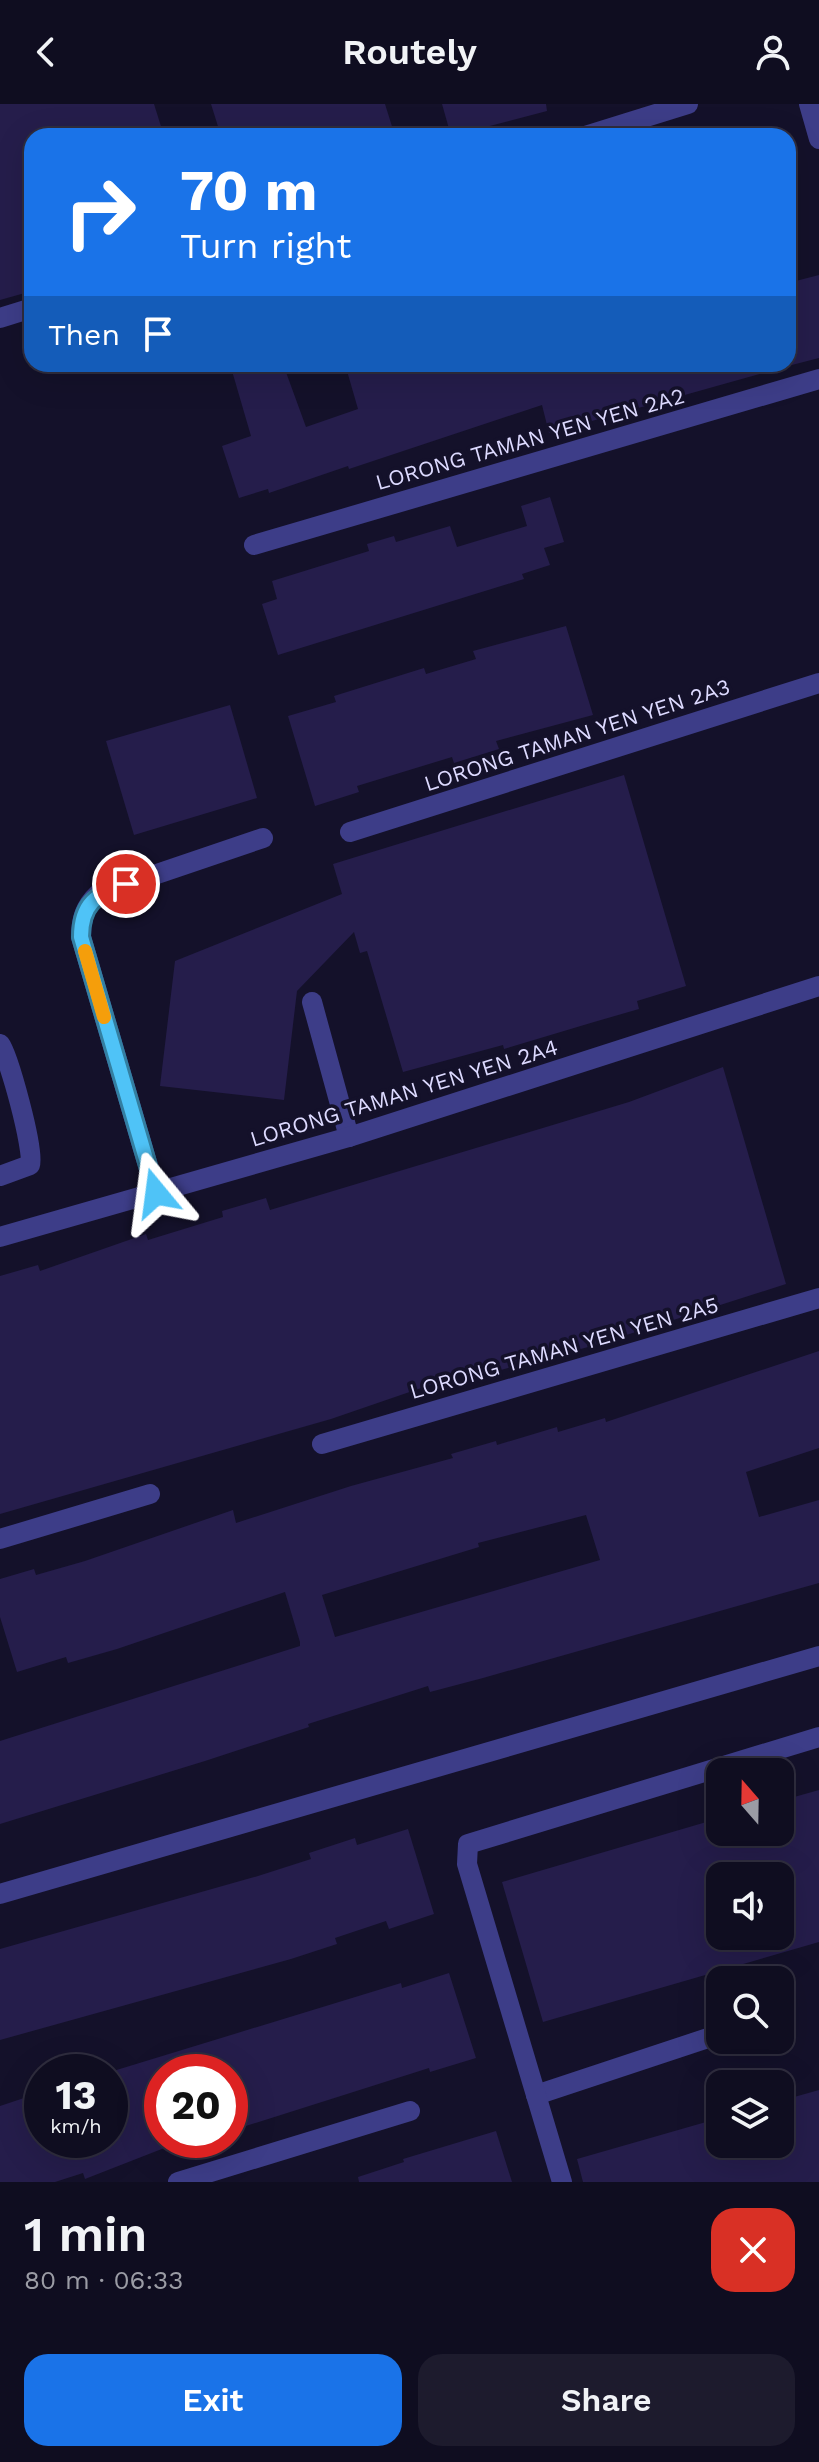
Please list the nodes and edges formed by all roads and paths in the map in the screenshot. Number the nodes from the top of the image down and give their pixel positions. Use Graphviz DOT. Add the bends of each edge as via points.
graph roads {
  1 [pos="688,104"];
  2 [pos="809,104"];
  3 [pos="611,128"];
  4 [pos="819,139"];
  5 [pos="24,310"];
  6 [pos="0,318"];
  7 [pos="819,379"];
  8 [pos="254,545"];
  9 [pos="819,683"];
  10 [pos="350,832"];
  11 [pos="263,838"];
  12 [pos="819,986"];
  13 [pos="312,1002"];
  14 [pos="0,1044"];
  15 [pos="349,1137"];
  16 [pos="0,1176"];
  17 [pos="156,1193"];
  18 [pos="0,1237"];
  19 [pos="819,1298"];
  20 [pos="322,1444"];
  21 [pos="150,1494"];
  22 [pos="0,1539"];
  23 [pos="819,1656"];
  24 [pos="819,1737"];
  25 [pos="0,1894"];
  26 [pos="706,2039"];
  27 [pos="536,2095"];
  28 [pos="410,2111"];
  29 [pos="178,2182"];
  30 [pos="562,2182"];
  1 -- 3 [label="street"];
  2 -- 4 [label="street"];
  5 -- 6 [label="street"];
  7 -- 8 [label="street, LORONG TAMAN YEN YEN 2A2"];
  9 -- 10 [label="street, LORONG TAMAN YEN YEN 2A3"];
  11 -- 17 [label="street" via="98,894 81,922 81,937"];
  12 -- 15 [label="street, LORONG TAMAN YEN YEN 2A4"];
  13 -- 15 [label="street"];
  14 -- 16 [label="street" via="33,1157 30,1165"];
  15 -- 17 [label="street, LORONG TAMAN YEN YEN 2A4"];
  17 -- 18 [label="street, LORONG TAMAN YEN YEN 2A4"];
  19 -- 20 [label="street, LORONG TAMAN YEN YEN 2A5"];
  21 -- 22 [label="street"];
  23 -- 25 [label="street"];
  24 -- 27 [label="street" via="468,1844 467,1864"];
  26 -- 27 [label="street"];
  27 -- 30 [label="street"];
  28 -- 29 [label="street"];
}
